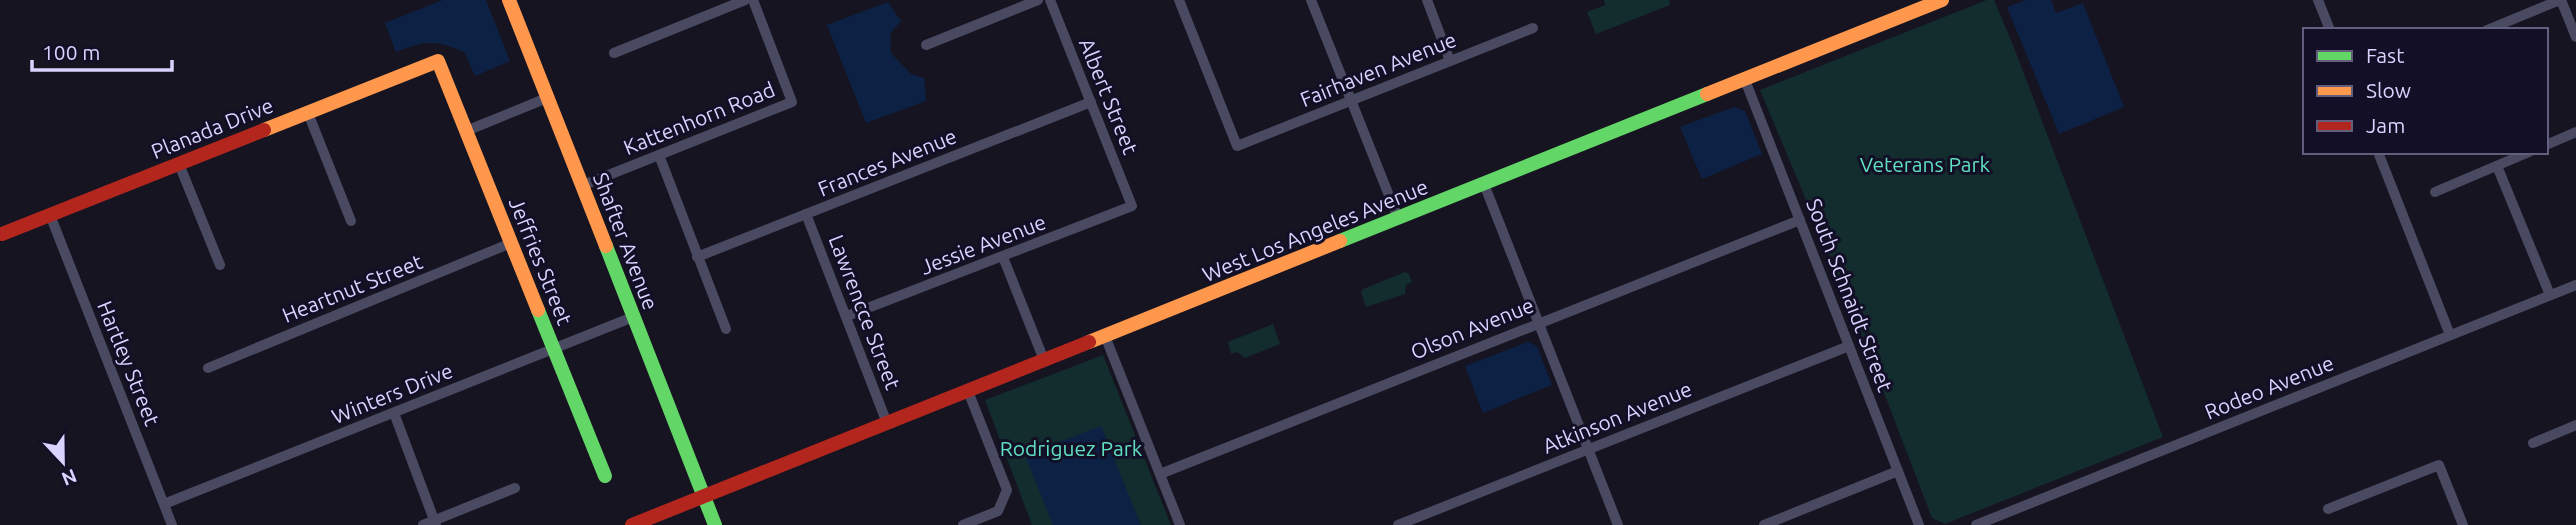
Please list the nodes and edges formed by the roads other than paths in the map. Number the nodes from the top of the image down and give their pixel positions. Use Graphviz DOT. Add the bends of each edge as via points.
graph roads {
  1 [pos="509,0"];
  2 [pos="745,0"];
  3 [pos="753,0"];
  4 [pos="1038,0"];
  5 [pos="1050,0"];
  6 [pos="1178,0"];
  7 [pos="1311,0"];
  8 [pos="1427,0"];
  9 [pos="1942,0"];
  10 [pos="2318,0"];
  11 [pos="2561,0"];
  12 [pos="1533,28"];
  13 [pos="2329,28"];
  14 [pos="2492,28"];
  15 [pos="2576,37"];
  16 [pos="926,45"];
  17 [pos="614,53"];
  18 [pos="438,61"];
  19 [pos="1450,61"];
  20 [pos="1745,80"];
  21 [pos="547,98"];
  22 [pos="1351,100"];
  23 [pos="1091,102"];
  24 [pos="307,113"];
  25 [pos="466,131"];
  26 [pos="2576,132"];
  27 [pos="2548,144"];
  28 [pos="2379,154"];
  29 [pos="2524,154"];
  30 [pos="659,155"];
  31 [pos="178,164"];
  32 [pos="2497,166"];
  33 [pos="1484,184"];
  34 [pos="582,186"];
  35 [pos="2435,192"];
  36 [pos="1132,206"];
  37 [pos="806,214"];
  38 [pos="50,215"];
  39 [pos="1398,218"];
  40 [pos="1800,220"];
  41 [pos="351,221"];
  42 [pos="2,234"];
  43 [pos="511,243"];
  44 [pos="697,257"];
  45 [pos="1003,257"];
  46 [pos="220,265"];
  47 [pos="2576,285"];
  48 [pos="2550,295"];
  49 [pos="847,316"];
  50 [pos="633,317"];
  51 [pos="1539,322"];
  52 [pos="726,329"];
  53 [pos="2450,335"];
  54 [pos="1105,336"];
  55 [pos="1849,346"];
  56 [pos="554,349"];
  57 [pos="1044,360"];
  58 [pos="208,368"];
  59 [pos="968,391"];
  60 [pos="394,414"];
  61 [pos="887,423"];
  62 [pos="2576,425"];
  63 [pos="2533,443"];
  64 [pos="1588,449"];
  65 [pos="1898,471"];
  66 [pos="1160,474"];
  67 [pos="605,476"];
  68 [pos="515,488"];
  69 [pos="703,496"];
  70 [pos="164,504"];
  71 [pos="2328,509"];
  72 [pos="431,524"];
  73 [pos="968,524"];
  74 [pos="172,525"];
  75 [pos="632,525"];
  76 [pos="715,525"];
  77 [pos="1180,525"];
  78 [pos="1398,525"];
  79 [pos="1618,525"];
  80 [pos="1764,525"];
  81 [pos="1919,525"];
  82 [pos="1976,525"];
  83 [pos="2463,525"];
  1 -- 21 [label="street, Shafter Avenue"];
  2 -- 17 [label="street"];
  3 -- 30 [label="street, Kattenhorn Road" via="792,102"];
  4 -- 16 [label="street"];
  5 -- 23 [label="street, Albert Street"];
  6 -- 22 [label="street, Fairhaven Avenue" via="1237,146"];
  7 -- 22 [label="street"];
  8 -- 19 [label="street"];
  9 -- 20 [label="street, West Los Angeles Avenue"];
  10 -- 13 [label="street"];
  11 -- 14 [label="street"];
  11 -- 15 [label="street"];
  12 -- 19 [label="street, Fairhaven Avenue"];
  18 -- 24 [label="street, Planada Drive"];
  18 -- 25 [label="street, Jeffries Street"];
  19 -- 22 [label="street, Fairhaven Avenue"];
  20 -- 33 [label="street, West Los Angeles Avenue"];
  20 -- 40 [label="street, South Schnaidt Street"];
  21 -- 25 [label="street"];
  21 -- 34 [label="street, Shafter Avenue"];
  22 -- 39 [label="street"];
  23 -- 36 [label="street, Albert Street"];
  23 -- 37 [label="street, Frances Avenue"];
  24 -- 31 [label="street, Planada Drive"];
  24 -- 41 [label="street"];
  25 -- 43 [label="street, Jeffries Street"];
  26 -- 27 [label="street"];
  28 -- 53 [label="street"];
  29 -- 32 [label="street"];
  30 -- 34 [label="street, Kattenhorn Road"];
  30 -- 44 [label="street"];
  31 -- 38 [label="street, Planada Drive"];
  31 -- 46 [label="street"];
  32 -- 35 [label="street"];
  32 -- 48 [label="street"];
  33 -- 39 [label="street, West Los Angeles Avenue"];
  33 -- 51 [label="street"];
  34 -- 50 [label="street, Shafter Avenue"];
  36 -- 45 [label="street, Jessie Avenue"];
  37 -- 44 [label="street, Frances Avenue"];
  37 -- 49 [label="street, Lawrencce Street"];
  38 -- 42 [label="street, Planada Drive"];
  38 -- 70 [label="street, Hartley Street"];
  39 -- 54 [label="street, West Los Angeles Avenue"];
  40 -- 51 [label="street, Olson Avenue"];
  40 -- 55 [label="street, South Schnaidt Street"];
  43 -- 56 [label="street, Jeffries Street"];
  43 -- 58 [label="street, Heartnut Street"];
  44 -- 52 [label="street"];
  45 -- 49 [label="street, Jessie Avenue"];
  45 -- 57 [label="street"];
  47 -- 48 [label="street, Rodeo Avenue"];
  48 -- 53 [label="street, Rodeo Avenue"];
  49 -- 61 [label="street, Lawrencce Street"];
  50 -- 56 [label="street, Winters Drive"];
  50 -- 69 [label="street, Shafter Avenue"];
  51 -- 64 [label="street"];
  51 -- 66 [label="street, Olson Avenue"];
  53 -- 82 [label="street, Rodeo Avenue"];
  54 -- 57 [label="street, West Los Angeles Avenue"];
  54 -- 66 [label="street"];
  55 -- 64 [label="street, Atkinson Avenue"];
  55 -- 65 [label="street, South Schnaidt Street"];
  56 -- 60 [label="street, Winters Drive"];
  56 -- 67 [label="street, Jeffries Street"];
  57 -- 59 [label="street, West Los Angeles Avenue"];
  59 -- 61 [label="street, West Los Angeles Avenue"];
  59 -- 73 [label="street" via="1007,490 998,510"];
  60 -- 70 [label="street, Winters Drive"];
  60 -- 72 [label="street"];
  61 -- 69 [label="street, West Los Angeles Avenue"];
  62 -- 63 [label="street"];
  64 -- 78 [label="street, Atkinson Avenue"];
  64 -- 79 [label="street"];
  65 -- 80 [label="street"];
  65 -- 81 [label="street, South Schnaidt Street"];
  66 -- 77 [label="street"];
  68 -- 72 [label="street"];
  69 -- 75 [label="street, West Los Angeles Avenue"];
  69 -- 76 [label="street, Shafter Avenue"];
  70 -- 74 [label="street, Hartley Street"];
  71 -- 83 [label="street" via="2439,465"];
}
